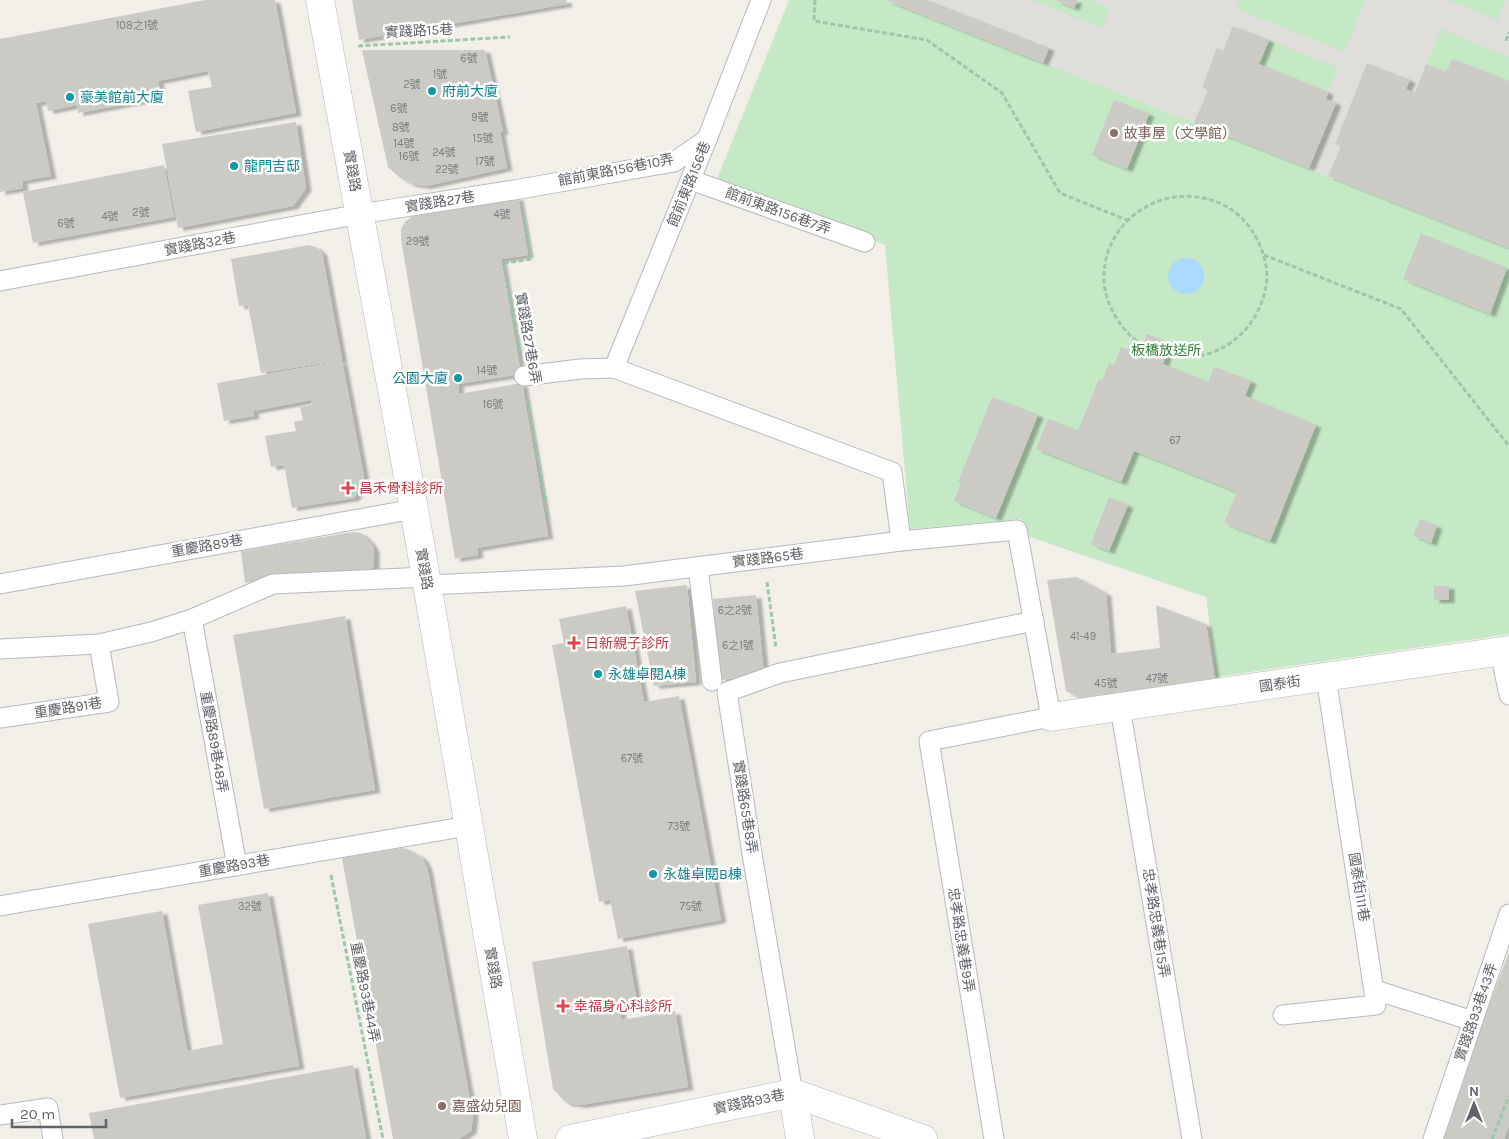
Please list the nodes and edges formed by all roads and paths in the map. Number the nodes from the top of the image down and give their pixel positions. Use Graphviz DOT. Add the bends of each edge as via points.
graph roads {
  1 [pos="320,0"];
  2 [pos="761,0"];
  3 [pos="815,0"];
  4 [pos="1509,32"];
  5 [pos="510,37"];
  6 [pos="1506,41"];
  7 [pos="330,48"];
  8 [pos="707,139"];
  9 [pos="691,180"];
  10 [pos="520,189"];
  11 [pos="360,214"];
  12 [pos="1127,220"];
  13 [pos="865,242"];
  14 [pos="1264,255"];
  15 [pos="0,281"];
  16 [pos="1143,345"];
  17 [pos="1167,354"];
  18 [pos="614,368"];
  19 [pos="524,376"];
  20 [pos="1509,446"];
  21 [pos="414,509"];
  22 [pos="548,514"];
  23 [pos="901,540"];
  24 [pos="763,558"];
  25 [pos="698,567"];
  26 [pos="426,581"];
  27 [pos="0,584"];
  28 [pos="192,619"];
  29 [pos="1034,621"];
  30 [pos="99,644"];
  31 [pos="0,649"];
  32 [pos="1504,650"];
  33 [pos="780,673"];
  34 [pos="1326,677"];
  35 [pos="712,681"];
  36 [pos="1509,695"];
  37 [pos="1120,707"];
  38 [pos="1051,717"];
  39 [pos="0,718"];
  40 [pos="468,826"];
  41 [pos="326,850"];
  42 [pos="237,866"];
  43 [pos="0,906"];
  44 [pos="1509,914"];
  45 [pos="1375,990"];
  46 [pos="1283,1015"];
  47 [pos="1473,1021"];
  48 [pos="793,1092"];
  49 [pos="1509,1096"];
  50 [pos="0,1115"];
  51 [pos="53,1139"];
  52 [pos="383,1139"];
  53 [pos="523,1139"];
  54 [pos="570,1139"];
  55 [pos="800,1139"];
  56 [pos="923,1139"];
  57 [pos="994,1139"];
  58 [pos="1192,1139"];
  59 [pos="1432,1139"];
  60 [pos="1492,1139"];
  1 -- 7 [label="street, 實踐路"];
  2 -- 8 [label="lane, 館前東路156巷"];
  3 -- 12 [label="path" via="814,21 927,40 1002,93 1060,193"];
  4 -- 6 [label="path"];
  5 -- 7 [label="path, 實踐路15巷"];
  7 -- 11 [label="street, 實踐路"];
  8 -- 9 [label="lane, 館前東路156巷"];
  8 -- 10 [label="lane, 館前東路156巷10弄" via="674,162"];
  9 -- 13 [label="lane, 館前東路156巷7弄"];
  9 -- 18 [label="lane, 館前東路156巷"];
  10 -- 11 [label="lane, 實踐路27巷"];
  10 -- 19 [label="path, 實踐路27巷6弄" via="532,259 504,263"];
  11 -- 15 [label="lane, 實踐路32巷"];
  11 -- 21 [label="street, 實踐路"];
  12 -- 14 [label="path" via="1145,206 1164,198 1185,195 1206,198 1243,218"];
  12 -- 16 [label="path" via="1115,236 1107,256 1105,284 1107,298 1116,317 1128,334"];
  14 -- 17 [label="path" via="1267,276 1264,297 1256,316 1243,333 1227,346 1207,354 1186,357"];
  14 -- 20 [label="path" via="1401,309"];
  18 -- 19 [label="lane"];
  18 -- 23 [label="lane" via="892,472"];
  19 -- 22 [label="path, 實踐路27巷6弄"];
  21 -- 26 [label="street, 實踐路"];
  21 -- 27 [label="lane, 重慶路89巷"];
  23 -- 24 [label="lane, 實踐路65巷"];
  23 -- 29 [label="lane, 實踐路65巷" via="1017,530"];
  24 -- 25 [label="lane, 實踐路65巷"];
  24 -- 33 [label="path"];
  25 -- 26 [label="lane, 實踐路65巷" via="624,576"];
  25 -- 35 [label="lane"];
  26 -- 28 [label="lane" via="273,584"];
  26 -- 40 [label="street, 實踐路"];
  28 -- 30 [label="lane"];
  28 -- 42 [label="lane, 重慶路89巷48弄"];
  29 -- 33 [label="lane"];
  29 -- 38 [label="lane, 實踐路65巷"];
  30 -- 31 [label="lane"];
  30 -- 39 [label="lane, 重慶路91巷" via="109,702"];
  32 -- 34 [label="street, 國泰街"];
  32 -- 36 [label="lane"];
  33 -- 48 [label="lane, 實踐路65巷8弄" via="727,692"];
  34 -- 37 [label="street, 國泰街"];
  34 -- 45 [label="lane, 國泰街111巷"];
  37 -- 38 [label="street, 國泰街"];
  37 -- 58 [label="lane, 忠孝路忠義巷15弄"];
  38 -- 57 [label="lane, 忠孝路忠義巷9弄" via="928,740"];
  40 -- 41 [label="lane, 重慶路93巷"];
  40 -- 53 [label="street, 實踐路"];
  41 -- 42 [label="lane, 重慶路93巷"];
  41 -- 52 [label="path, 重慶路93巷44弄"];
  42 -- 43 [label="lane, 重慶路93巷"];
  44 -- 47 [label="lane, 實踐路93巷43弄"];
  45 -- 46 [label="lane" via="1376,1005"];
  45 -- 47 [label="lane"];
  47 -- 59 [label="lane, 實踐路93巷43弄"];
  48 -- 54 [label="street, 實踐路93巷"];
  48 -- 55 [label="street"];
  48 -- 56 [label="street, 實踐路93巷"];
  49 -- 60 [label="path"];
  50 -- 51 [label="lane" via="48,1108"];
}
